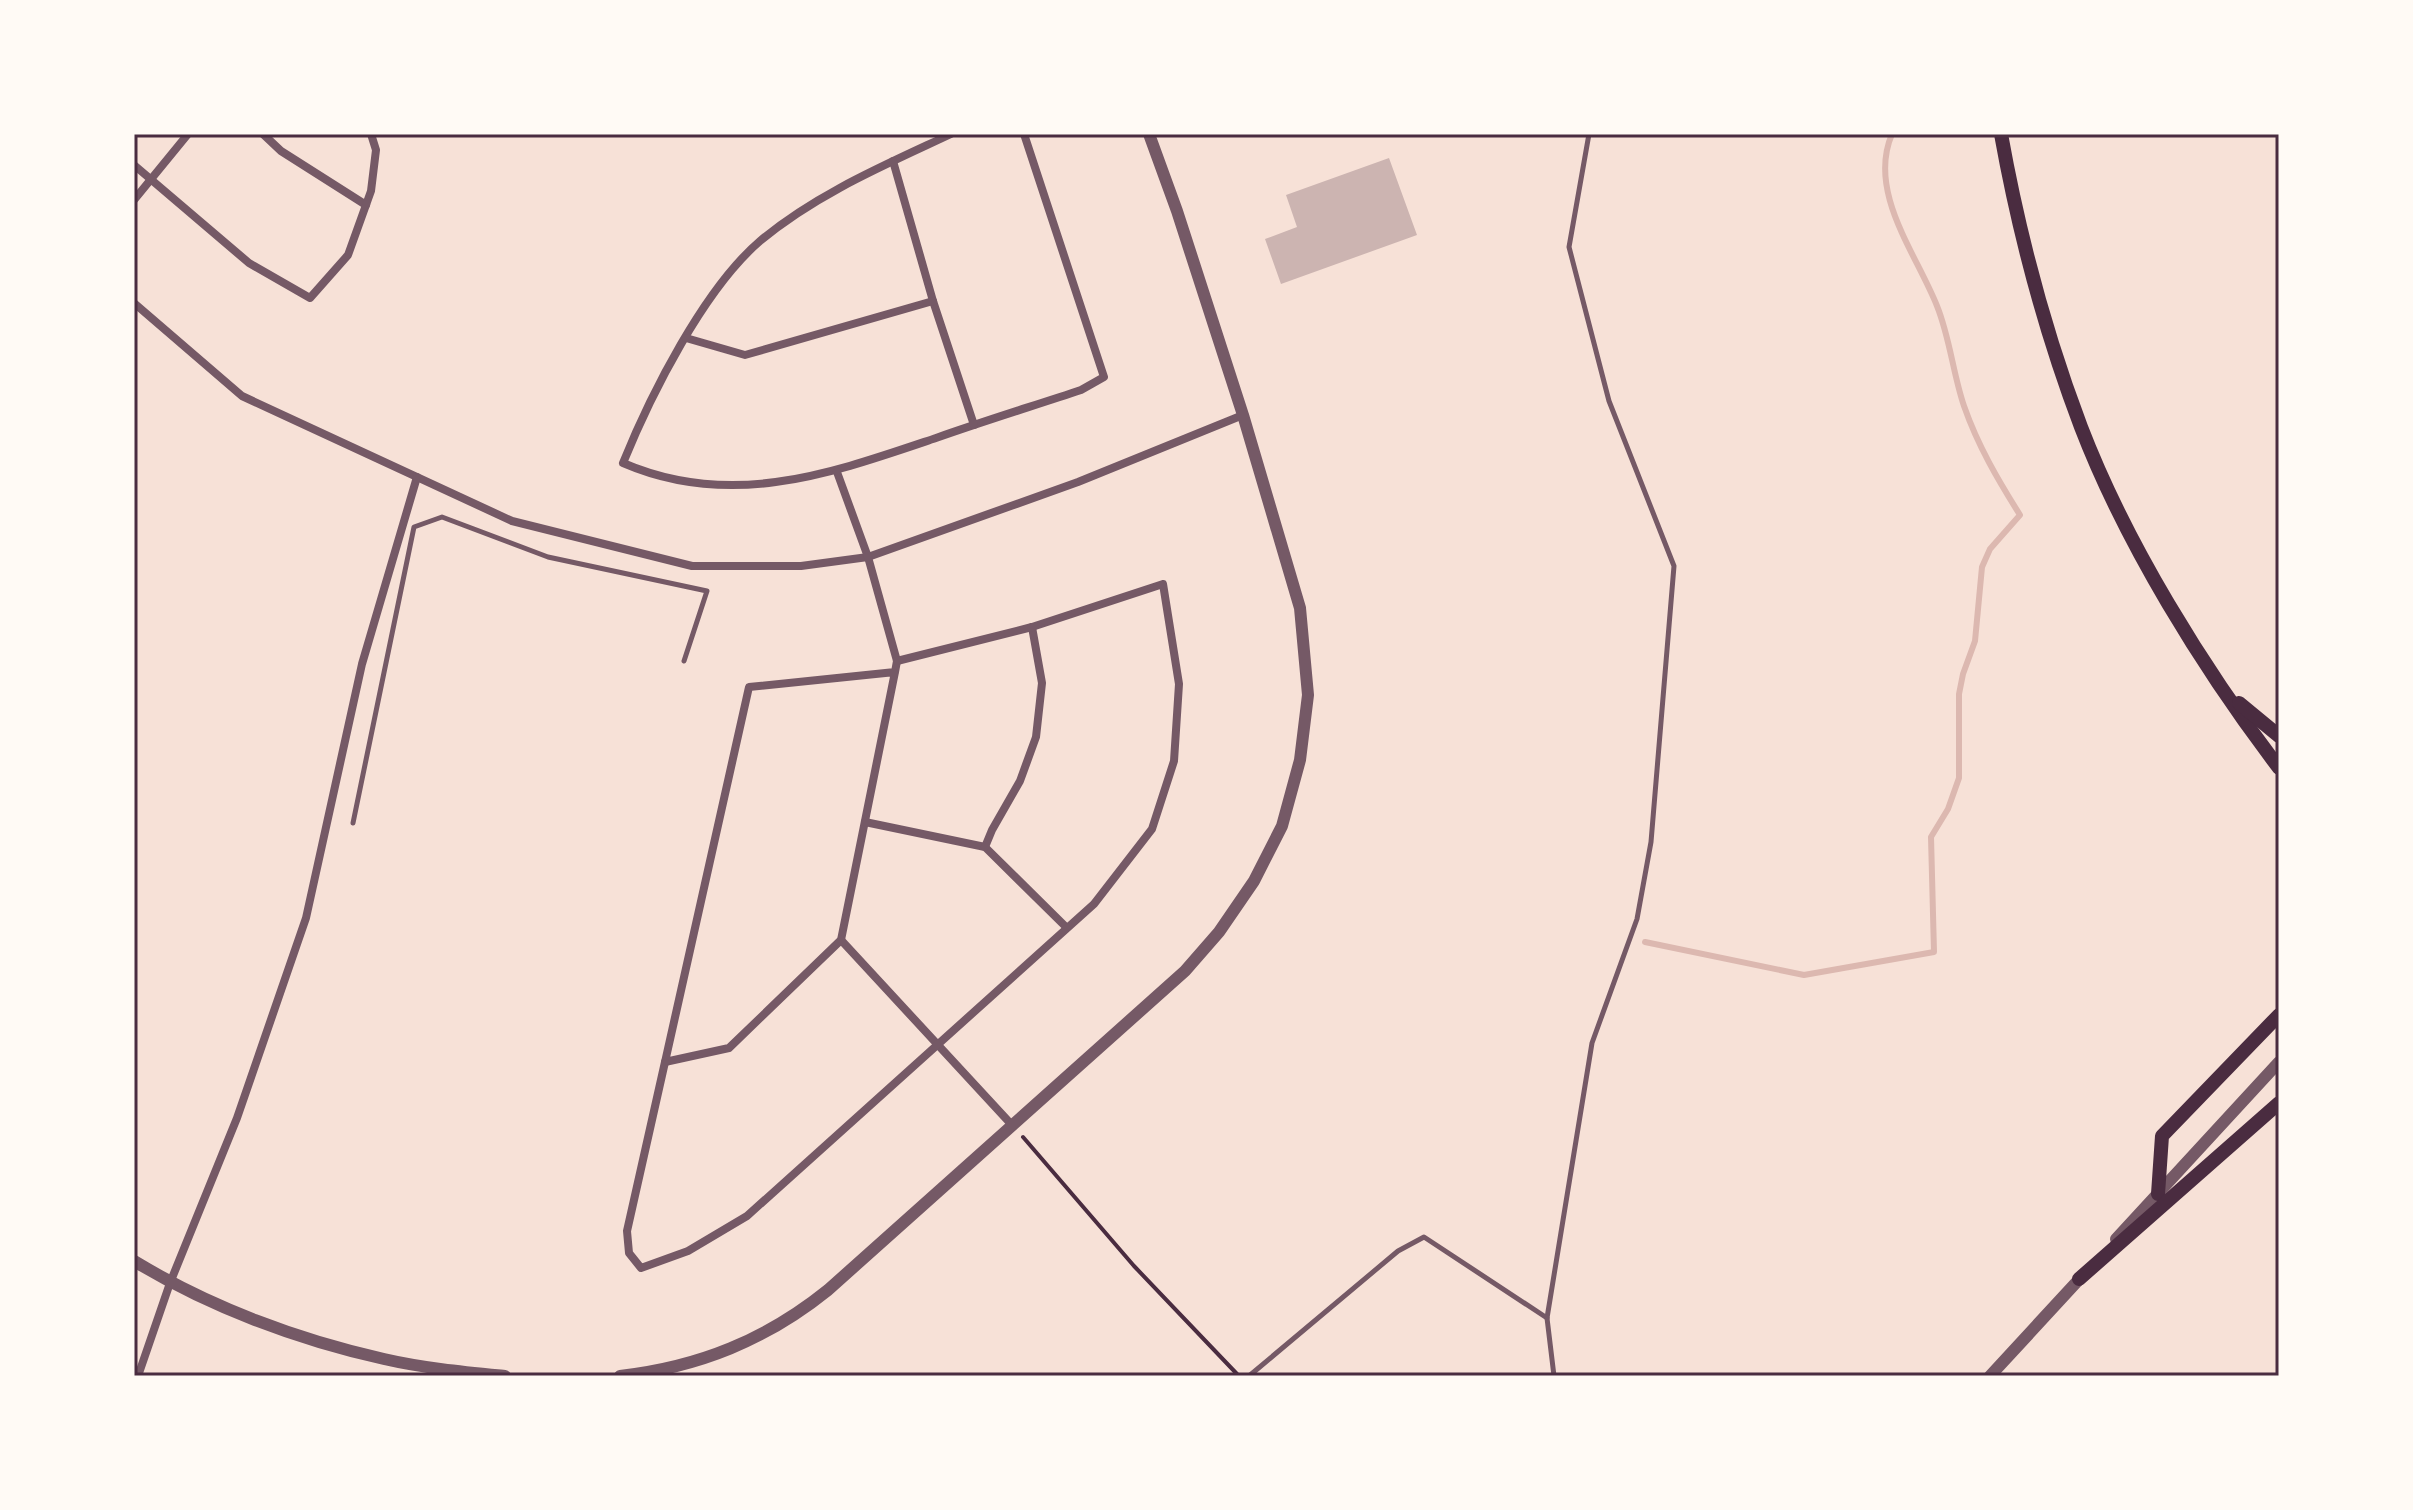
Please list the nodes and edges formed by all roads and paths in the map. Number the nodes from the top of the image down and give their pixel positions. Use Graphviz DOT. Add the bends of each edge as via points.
graph roads {
  1 [pos="188,134"];
  2 [pos="263,134"];
  3 [pos="371,134"];
  4 [pos="951,134"];
  5 [pos="1024,134"];
  6 [pos="1149,134"];
  7 [pos="1589,134"];
  8 [pos="2001,134"];
  9 [pos="893,161"];
  10 [pos="134,165"];
  11 [pos="149,180"];
  12 [pos="134,200"];
  13 [pos="366,205"];
  14 [pos="933,301"];
  15 [pos="134,303"];
  16 [pos="686,338"];
  17 [pos="1243,415"];
  18 [pos="974,425"];
  19 [pos="837,472"];
  20 [pos="417,477"];
  21 [pos="868,557"];
  22 [pos="1032,627"];
  23 [pos="684,661"];
  24 [pos="897,661"];
  25 [pos="895,672"];
  26 [pos="2226,692"];
  27 [pos="2279,736"];
  28 [pos="2277,767"];
  29 [pos="865,822"];
  30 [pos="353,823"];
  31 [pos="985,847"];
  32 [pos="1066,927"];
  33 [pos="841,940"];
  34 [pos="2279,1015"];
  35 [pos="938,1045"];
  36 [pos="665,1062"];
  37 [pos="2279,1062"];
  38 [pos="2279,1103"];
  39 [pos="1011,1124"];
  40 [pos="2158,1194"];
  41 [pos="134,1261"];
  42 [pos="2079,1279"];
  43 [pos="170,1283"];
  44 [pos="1547,1318"];
  45 [pos="138,1376"];
  46 [pos="505,1376"];
  47 [pos="620,1376"];
  48 [pos="1238,1376"];
  49 [pos="1249,1376"];
  50 [pos="1554,1376"];
  51 [pos="1990,1376"];
  1 -- 11 [label="street"];
  2 -- 13 [label="street"];
  3 -- 13 [label="street" via="376,150"];
  4 -- 9 [label="street"];
  5 -- 18 [label="street" via="1104,377 1081,390"];
  6 -- 17 [label="street"];
  7 -- 44 [label="lane" via="1569,247 1609,401 1674,566 1651,842 1637,919 1592,1043"];
  8 -- 26 [label="main road" via="2023,239 2082,429 2170,606"];
  9 -- 14 [label="street"];
  9 -- 16 [label="street" via="820,199 758,243"];
  10 -- 11 [label="street"];
  11 -- 12 [label="street"];
  11 -- 13 [label="street" via="249,263 310,298 348,255"];
  14 -- 16 [label="street" via="745,355"];
  14 -- 18 [label="street"];
  15 -- 20 [label="street" via="242,396"];
  16 -- 19 [label="street" via="643,414 623,463 648,474 764,486"];
  17 -- 21 [label="street" via="1078,482"];
  17 -- 39 [label="street" via="1300,608 1305,659 1308,695 1300,760 1282,826 1254,881 1185,971"];
  18 -- 19 [label="street"];
  19 -- 21 [label="street"];
  20 -- 21 [label="street" via="512,521 692,566 801,566"];
  20 -- 43 [label="street" via="362,664 306,918 237,1118"];
  21 -- 24 [label="street"];
  22 -- 24 [label="street"];
  22 -- 31 [label="street" via="1042,683 1036,737"];
  22 -- 32 [label="street" via="1163,584 1179,684 1174,761 1152,829 1094,904"];
  23 -- 30 [label="lane" via="707,591 548,557 442,517 414,527"];
  24 -- 25 [label="street"];
  25 -- 29 [label="street"];
  25 -- 36 [label="street" via="749,687"];
  26 -- 27 [label="main road"];
  26 -- 28 [label="main road"];
  29 -- 31 [label="street"];
  29 -- 33 [label="street"];
  31 -- 32 [label="street"];
  32 -- 35 [label="street"];
  33 -- 35 [label="street"];
  33 -- 36 [label="street" via="729,1048"];
  34 -- 40 [label="main road" via="2162,1136"];
  35 -- 36 [label="street" via="747,1216 688,1251 641,1268 629,1253 627,1231"];
  35 -- 39 [label="street"];
  37 -- 40 [label="street"];
  38 -- 42 [label="main road"];
  39 -- 47 [label="street" via="802,1311 708,1358"];
  39 -- 48 [label="path"];
  40 -- 42 [label="street"];
  41 -- 43 [label="street"];
  42 -- 51 [label="street"];
  43 -- 45 [label="street"];
  43 -- 46 [label="street" via="290,1333 385,1360"];
  44 -- 49 [label="lane" via="1424,1237 1398,1251"];
  44 -- 50 [label="lane"];
}
